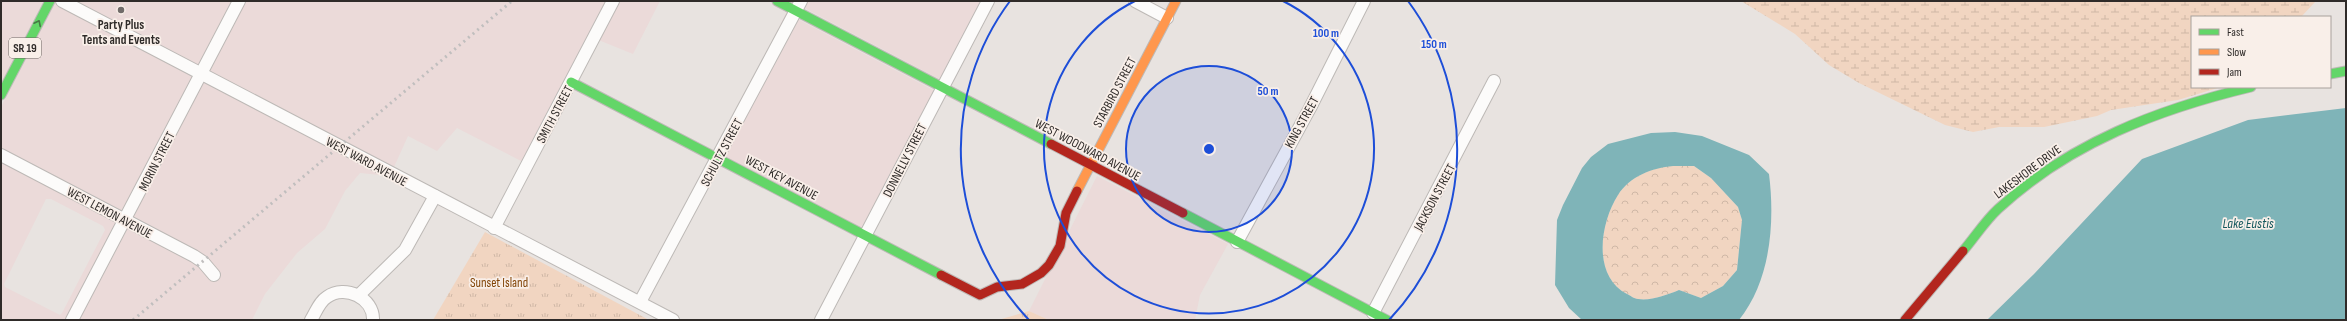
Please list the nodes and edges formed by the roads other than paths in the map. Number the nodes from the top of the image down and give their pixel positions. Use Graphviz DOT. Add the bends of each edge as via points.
graph roads {
  1 [pos="50,1"];
  2 [pos="62,1"];
  3 [pos="238,1"];
  4 [pos="613,1"];
  5 [pos="777,1"];
  6 [pos="988,1"];
  7 [pos="1135,1"];
  8 [pos="1176,1"];
  9 [pos="1364,1"];
  10 [pos="798,6"];
  11 [pos="1167,18"];
  12 [pos="2346,72"];
  13 [pos="199,74"];
  14 [pos="2331,74"];
  15 [pos="1494,81"];
  16 [pos="571,82"];
  17 [pos="942,87"];
  18 [pos="2246,88"];
  19 [pos="1,95"];
  20 [pos="1,155"];
  21 [pos="718,158"];
  22 [pos="1090,165"];
  23 [pos="435,196"];
  24 [pos="125,220"];
  25 [pos="494,228"];
  26 [pos="866,235"];
  27 [pos="1237,242"];
  28 [pos="214,275"];
  29 [pos="359,295"];
  30 [pos="980,295"];
  31 [pos="640,302"];
  32 [pos="1373,313"];
  33 [pos="72,320"];
  34 [pos="311,320"];
  35 [pos="373,320"];
  36 [pos="673,320"];
  37 [pos="821,320"];
  38 [pos="1387,320"];
  39 [pos="1905,320"];
  19 -- 1 [label="street, SR 19, one-way"];
  2 -- 13 [label="street, WEST WARD AVENUE"];
  3 -- 13 [label="street, MORIN STREET"];
  4 -- 16 [label="street, SMITH STREET"];
  5 -- 10 [label="street, WEST WOODWARD AVENUE"];
  6 -- 17 [label="street, DONNELLY STREET"];
  7 -- 11 [label="street"];
  8 -- 11 [label="street, STARBIRD STREET"];
  9 -- 27 [label="street, KING STREET" via="1310,108"];
  10 -- 17 [label="street, WEST WOODWARD AVENUE"];
  10 -- 21 [label="street, SCHULTZ STREET"];
  11 -- 22 [label="street, STARBIRD STREET"];
  12 -- 14 [label="street"];
  13 -- 23 [label="street, WEST WARD AVENUE"];
  13 -- 24 [label="street, MORIN STREET"];
  15 -- 32 [label="street, JACKSON STREET"];
  16 -- 21 [label="street, WEST KEY AVENUE"];
  16 -- 25 [label="street, SMITH STREET"];
  17 -- 22 [label="street, WEST WOODWARD AVENUE"];
  17 -- 26 [label="street, DONNELLY STREET"];
  18 -- 39 [label="street, LAKESHORE DRIVE" via="2214,95 2145,117 2085,144 2044,171 1997,209"];
  20 -- 24 [label="street, WEST LEMON AVENUE"];
  21 -- 26 [label="street, WEST KEY AVENUE"];
  21 -- 31 [label="street, SCHULTZ STREET"];
  22 -- 27 [label="street, WEST WOODWARD AVENUE"];
  22 -- 30 [label="street, STARBIRD STREET" via="1066,213 1061,244 1046,268 1040,275 1020,285 1000,286"];
  23 -- 25 [label="street, WEST WARD AVENUE"];
  23 -- 29 [label="street" via="405,250"];
  24 -- 28 [label="street, WEST LEMON AVENUE" via="203,262"];
  24 -- 33 [label="street, MORIN STREET"];
  25 -- 31 [label="street, WEST WARD AVENUE"];
  26 -- 30 [label="street, WEST KEY AVENUE"];
  26 -- 37 [label="street, DONNELLY STREET"];
  27 -- 32 [label="street, WEST WOODWARD AVENUE"];
  29 -- 34 [label="street" via="345,291 328,296 322,301"];
  29 -- 35 [label="street" via="371,308"];
  31 -- 36 [label="street, WEST WARD AVENUE"];
  32 -- 38 [label="street, WEST WOODWARD AVENUE"];
}
